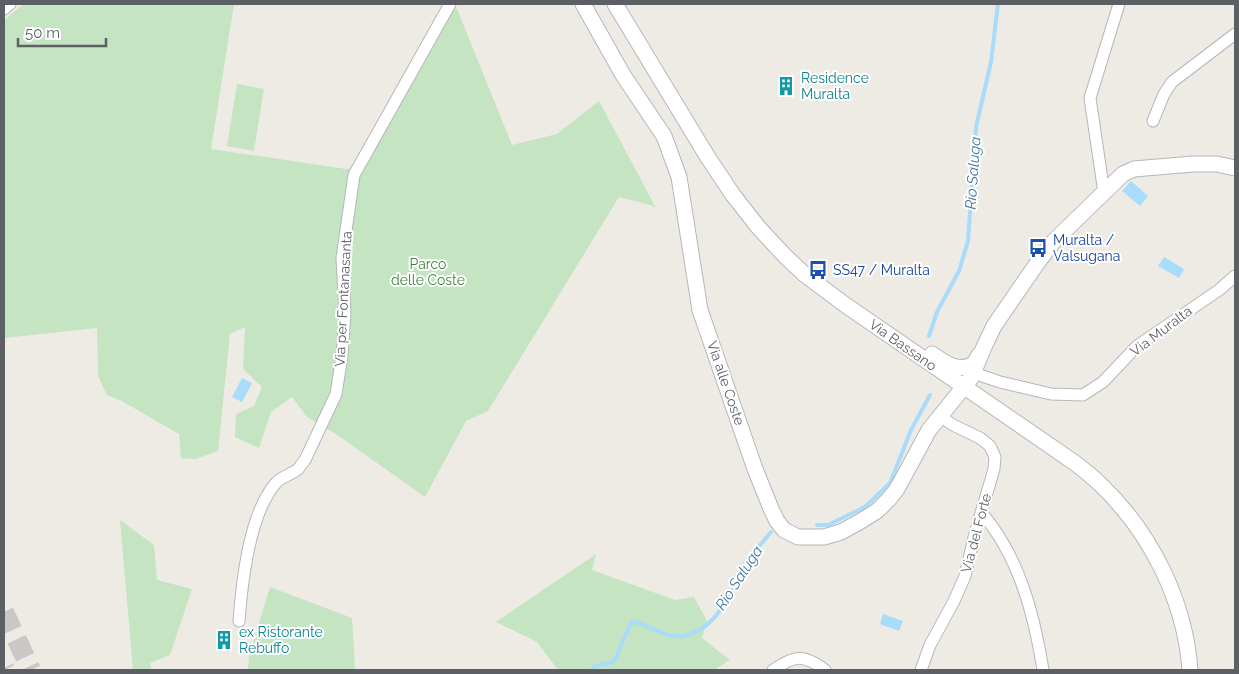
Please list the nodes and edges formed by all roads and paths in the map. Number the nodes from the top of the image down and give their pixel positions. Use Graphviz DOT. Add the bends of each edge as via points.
graph roads {
  1 [pos="10,4"];
  2 [pos="450,4"];
  3 [pos="583,4"];
  4 [pos="615,4"];
  5 [pos="1119,4"];
  6 [pos="4,9"];
  7 [pos="1235,34"];
  8 [pos="1153,121"];
  9 [pos="1235,168"];
  10 [pos="1104,193"];
  11 [pos="1235,276"];
  12 [pos="877,328"];
  13 [pos="984,347"];
  14 [pos="974,373"];
  15 [pos="965,388"];
  16 [pos="940,416"];
  17 [pos="981,512"];
  18 [pos="239,621"];
  19 [pos="772,670"];
  20 [pos="825,670"];
  21 [pos="921,670"];
  22 [pos="1043,670"];
  23 [pos="1190,670"];
  1 -- 6 [label="street"];
  2 -- 18 [label="street, Via per Fontanasanta" via="354,175 342,258 345,312 336,394 298,469 276,482 260,507 250,547"];
  3 -- 16 [label="street, Via alle Coste" via="623,75 664,136 679,177 700,310 756,469 777,521 784,530 798,537 824,537 841,532 877,511 897,489 924,438"];
  4 -- 12 [label="street, Via Bassano" via="732,195 804,274"];
  5 -- 10 [label="street" via="1090,98"];
  7 -- 8 [label="street" via="1172,82"];
  9 -- 10 [label="street" via="1193,164 1134,169 1123,174"];
  10 -- 13 [label="street" via="1054,241 994,326"];
  11 -- 14 [label="street, Via Muralta" via="1137,346 1103,382 1083,395 1051,394"];
  12 -- 13 [label="street" via="896,331 955,367 974,364"];
  12 -- 15 [label="street, Via Bassano"];
  13 -- 14 [label="street"];
  14 -- 15 [label="street"];
  15 -- 16 [label="street, Via alle Coste"];
  15 -- 23 [label="street, Via Bassano" via="1075,463 1125,511 1157,558 1172,589 1182,622"];
  16 -- 17 [label="street, Via del Forte" via="980,438 990,446 995,457"];
  17 -- 21 [label="street, Via del Forte" via="965,576"];
  17 -- 22 [label="street" via="995,528 1014,561 1030,610"];
  19 -- 20 [label="street" via="790,659 810,659"];
}
